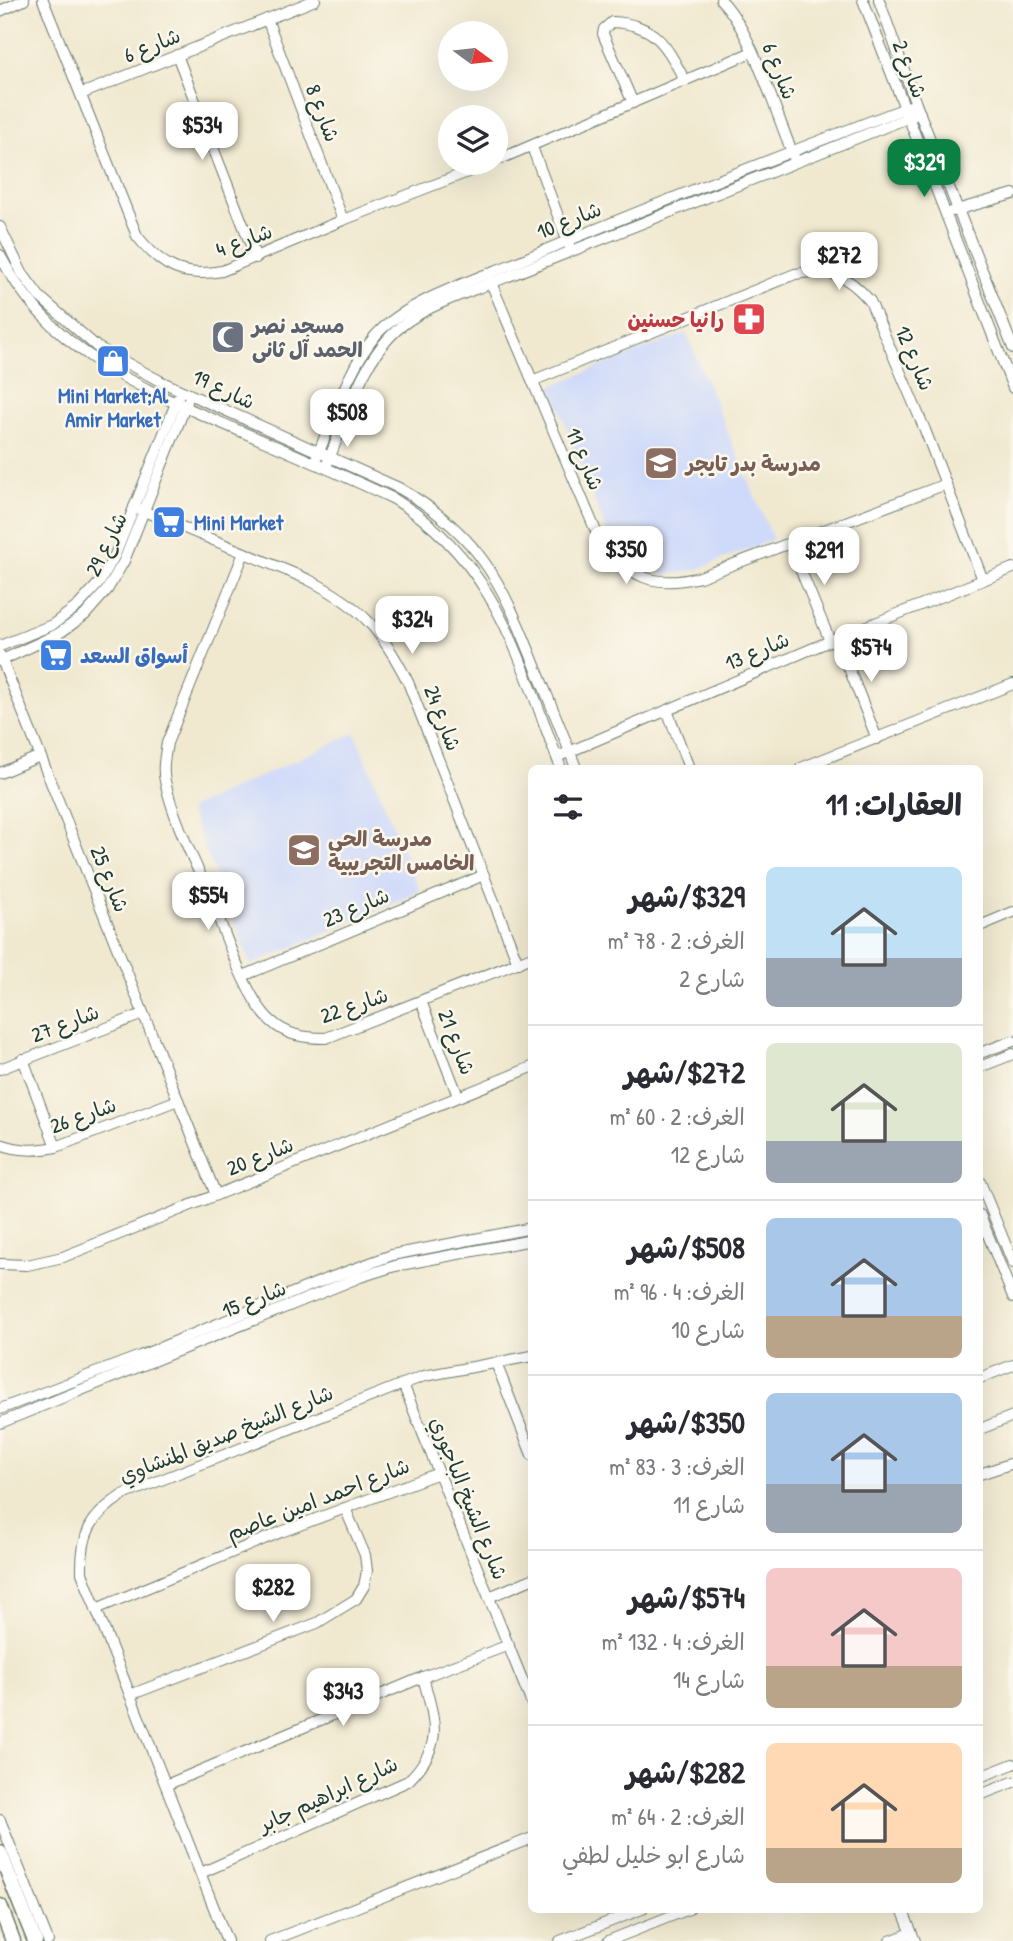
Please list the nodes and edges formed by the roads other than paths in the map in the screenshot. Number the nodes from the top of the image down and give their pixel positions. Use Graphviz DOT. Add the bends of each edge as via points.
graph roads {
  1 [pos="24,0"];
  2 [pos="43,0"];
  3 [pos="315,0"];
  4 [pos="721,0"];
  5 [pos="863,0"];
  6 [pos="878,0"];
  7 [pos="0,11"];
  8 [pos="267,19"];
  9 [pos="752,52"];
  10 [pos="177,55"];
  11 [pos="685,80"];
  12 [pos="81,94"];
  13 [pos="632,103"];
  14 [pos="918,108"];
  15 [pos="907,113"];
  16 [pos="532,147"];
  17 [pos="508,156"];
  18 [pos="794,157"];
  19 [pos="459,175"];
  20 [pos="1013,194"];
  21 [pos="958,209"];
  22 [pos="946,213"];
  23 [pos="343,220"];
  24 [pos="0,227"];
  25 [pos="569,246"];
  26 [pos="0,255"];
  27 [pos="256,258"];
  28 [pos="489,279"];
  29 [pos="1013,348"];
  30 [pos="532,381"];
  31 [pos="1013,388"];
  32 [pos="185,393"];
  33 [pos="181,405"];
  34 [pos="316,458"];
  35 [pos="328,463"];
  36 [pos="946,484"];
  37 [pos="139,509"];
  38 [pos="790,544"];
  39 [pos="244,553"];
  40 [pos="1013,568"];
  41 [pos="983,580"];
  42 [pos="834,640"];
  43 [pos="0,646"];
  44 [pos="1,659"];
  45 [pos="1013,684"];
  46 [pos="667,710"];
  47 [pos="877,739"];
  48 [pos="570,752"];
  49 [pos="40,756"];
  50 [pos="557,757"];
  51 [pos="560,765"];
  52 [pos="575,765"];
  53 [pos="688,765"];
  54 [pos="809,765"];
  55 [pos="0,773"];
  56 [pos="484,876"];
  57 [pos="1013,912"];
  58 [pos="983,925"];
  59 [pos="528,959"];
  60 [pos="518,963"];
  61 [pos="243,976"];
  62 [pos="421,1001"];
  63 [pos="144,1014"];
  64 [pos="1013,1041"];
  65 [pos="983,1052"];
  66 [pos="1013,1054"];
  67 [pos="23,1059"];
  68 [pos="983,1066"];
  69 [pos="0,1069"];
  70 [pos="528,1069"];
  71 [pos="458,1096"];
  72 [pos="178,1100"];
  73 [pos="0,1144"];
  74 [pos="55,1147"];
  75 [pos="983,1192"];
  76 [pos="216,1195"];
  77 [pos="983,1222"];
  78 [pos="528,1229"];
  79 [pos="528,1241"];
  80 [pos="0,1264"];
  81 [pos="1013,1264"];
  82 [pos="1013,1297"];
  83 [pos="528,1357"];
  84 [pos="496,1363"];
  85 [pos="1013,1365"];
  86 [pos="983,1377"];
  87 [pos="402,1384"];
  88 [pos="0,1409"];
  89 [pos="1013,1416"];
  90 [pos="0,1423"];
  91 [pos="983,1428"];
  92 [pos="528,1445"];
  93 [pos="1013,1463"];
  94 [pos="439,1473"];
  95 [pos="983,1473"];
  96 [pos="345,1508"];
  97 [pos="528,1581"];
  98 [pos="489,1597"];
  99 [pos="96,1609"];
  100 [pos="509,1645"];
  101 [pos="423,1677"];
  102 [pos="528,1694"];
  103 [pos="130,1695"];
  104 [pos="1013,1764"];
  105 [pos="983,1776"];
  106 [pos="1013,1782"];
  107 [pos="166,1785"];
  108 [pos="983,1794"];
  109 [pos="0,1820"];
  110 [pos="528,1840"];
  111 [pos="0,1853"];
  112 [pos="201,1873"];
  113 [pos="0,1906"];
  114 [pos="679,1913"];
  115 [pos="904,1913"];
  116 [pos="617,1914"];
  117 [pos="625,1934"];
  118 [pos="913,1937"];
  119 [pos="13,1941"];
  120 [pos="35,1941"];
  121 [pos="48,1941"];
  122 [pos="227,1941"];
  123 [pos="270,1941"];
  124 [pos="560,1941"];
  125 [pos="608,1941"];
  126 [pos="890,1941"];
  1 -- 7 [label="street"];
  2 -- 12 [label="street, شارع 4"];
  3 -- 8 [label="street, شارع 6"];
  4 -- 9 [label="street, شارع 6"];
  5 -- 15 [label="street, شارع 2"];
  6 -- 14 [label="street, شارع 2"];
  8 -- 10 [label="street, شارع 6"];
  8 -- 23 [label="street, شارع 8"];
  9 -- 11 [label="street, شارع 4"];
  9 -- 18 [label="street, شارع 6"];
  10 -- 12 [label="street, شارع 6"];
  10 -- 27 [label="street"];
  11 -- 13 [label="street, شارع 4"];
  11 -- 13 [label="street" via="667,47 653,34 612,22 603,34"];
  12 -- 27 [label="street, شارع 4" via="137,236 154,257 176,270 202,274"];
  13 -- 16 [label="street, شارع 4"];
  14 -- 15 [label="street, شارع 10"];
  14 -- 21 [label="street, شارع 2"];
  15 -- 18 [label="street, شارع 10"];
  15 -- 22 [label="street, شارع 2"];
  16 -- 17 [label="street, شارع 4"];
  16 -- 25 [label="street"];
  18 -- 25 [label="street, شارع 10"];
  19 -- 23 [label="street, شارع 4"];
  20 -- 21 [label="street"];
  21 -- 22 [label="street"];
  21 -- 29 [label="street, شارع 2"];
  22 -- 31 [label="street, شارع 2"];
  23 -- 27 [label="street, شارع 4"];
  24 -- 32 [label="street, شارع 19" via="22,273 60,317 97,347"];
  25 -- 28 [label="street, شارع 10"];
  26 -- 33 [label="street, شارع 19" via="12,280 51,326 90,357"];
  28 -- 30 [label="street, شارع 11"];
  28 -- 34 [label="street, شارع 10" via="401,314 377,334 358,359"];
  28 -- 35 [label="street, شارع 10" via="407,322 385,342 368,366"];
  30 -- 36 [label="street, شارع 12" via="795,274 816,270 838,274 870,301"];
  30 -- 38 [label="street, شارع 11" via="600,541 633,572 654,581 677,583"];
  32 -- 33 [label="street, شارع 29"];
  32 -- 34 [label="street, شارع 19"];
  33 -- 34 [label="street, شارع 19"];
  33 -- 37 [label="street, شارع 29"];
  34 -- 35 [label="street, شارع 19"];
  35 -- 48 [label="street, شارع 19" via="420,500 475,548 513,610"];
  35 -- 50 [label="street, شارع 19" via="413,510 463,556 489,594 515,647"];
  36 -- 38 [label="street, شارع 11"];
  36 -- 41 [label="street, شارع 12"];
  37 -- 39 [label="street, شارع 24"];
  37 -- 43 [label="street, شارع 29" via="99,583 78,606 52,625"];
  37 -- 44 [label="street, شارع 29" via="124,561 85,615 58,634"];
  38 -- 42 [label="street"];
  39 -- 56 [label="street, شارع 24" via="333,592 355,607 382,637 408,682"];
  39 -- 61 [label="street, شارع 22" via="164,760 173,810"];
  40 -- 41 [label="street, شارع 13"];
  41 -- 42 [label="street, شارع 13"];
  42 -- 46 [label="street, شارع 13"];
  42 -- 47 [label="street"];
  44 -- 49 [label="street, شارع 25"];
  45 -- 47 [label="street"];
  46 -- 48 [label="street, شارع 13"];
  46 -- 53 [label="street"];
  47 -- 54 [label="street"];
  48 -- 50 [label="street, شارع 13"];
  48 -- 52 [label="street, شارع 19"];
  49 -- 55 [label="street"];
  49 -- 63 [label="street, شارع 25"];
  50 -- 51 [label="street, شارع 19"];
  56 -- 60 [label="street, شارع 24"];
  56 -- 61 [label="street, شارع 23"];
  57 -- 58 [label="street"];
  59 -- 60 [label="street, شارع 22"];
  60 -- 62 [label="street, شارع 22"];
  61 -- 62 [label="street, شارع 22" via="269,1020 305,1038 326,1038"];
  62 -- 71 [label="street, شارع 21"];
  63 -- 67 [label="street, شارع 27"];
  63 -- 72 [label="street, شارع 25"];
  64 -- 65 [label="street"];
  66 -- 68 [label="street"];
  67 -- 69 [label="street, شارع 27"];
  67 -- 74 [label="street"];
  70 -- 71 [label="street, شارع 20"];
  71 -- 76 [label="street, شارع 20"];
  72 -- 74 [label="street, شارع 26"];
  72 -- 76 [label="street, شارع 25"];
  73 -- 74 [label="street, شارع 26" via="36,1151"];
  75 -- 81 [label="street"];
  76 -- 80 [label="street, شارع 20" via="63,1257 27,1265"];
  77 -- 82 [label="street"];
  78 -- 88 [label="street, شارع 15" via="391,1255"];
  79 -- 90 [label="street, شارع 15" via="360,1277"];
  83 -- 84 [label="street, شارع الشيخ صديق المنشاوي"];
  84 -- 87 [label="street, شارع الشيخ صديق المنشاوي"];
  84 -- 92 [label="street"];
  85 -- 86 [label="street"];
  87 -- 94 [label="street, شارع الشيخ الباجوري"];
  87 -- 99 [label="street, شارع الشيخ صديق المنشاوي" via="123,1495 103,1508 88,1527 81,1550 82,1573"];
  89 -- 91 [label="street"];
  93 -- 95 [label="street"];
  94 -- 96 [label="street, شارع احمد امين عاصم"];
  94 -- 98 [label="street, شارع الشيخ الباجوري"];
  96 -- 99 [label="street, شارع احمد امين عاصم"];
  96 -- 103 [label="street" via="367,1571 356,1599 317,1623"];
  97 -- 98 [label="street"];
  98 -- 100 [label="street, شارع الشيخ الباجوري"];
  99 -- 103 [label="street, شارع الشيخ صديق المنشاوي"];
  100 -- 101 [label="street"];
  100 -- 102 [label="street, شارع الشيخ الباجوري"];
  101 -- 107 [label="street"];
  101 -- 112 [label="street, شارع ابراهيم جابر" via="433,1717 433,1745 424,1765 408,1781"];
  103 -- 107 [label="street, شارع الشيخ صديق المنشاوي"];
  104 -- 105 [label="street"];
  106 -- 108 [label="street"];
  107 -- 112 [label="street, شارع الشيخ صديق المنشاوي"];
  109 -- 121 [label="street"];
  110 -- 123 [label="street"];
  111 -- 120 [label="street"];
  112 -- 122 [label="street, شارع الشيخ صديق المنشاوي"];
  113 -- 119 [label="street"];
  114 -- 117 [label="street"];
  115 -- 118 [label="street"];
  116 -- 117 [label="street"];
  116 -- 124 [label="street"];
  117 -- 125 [label="street"];
  118 -- 126 [label="street"];
}
